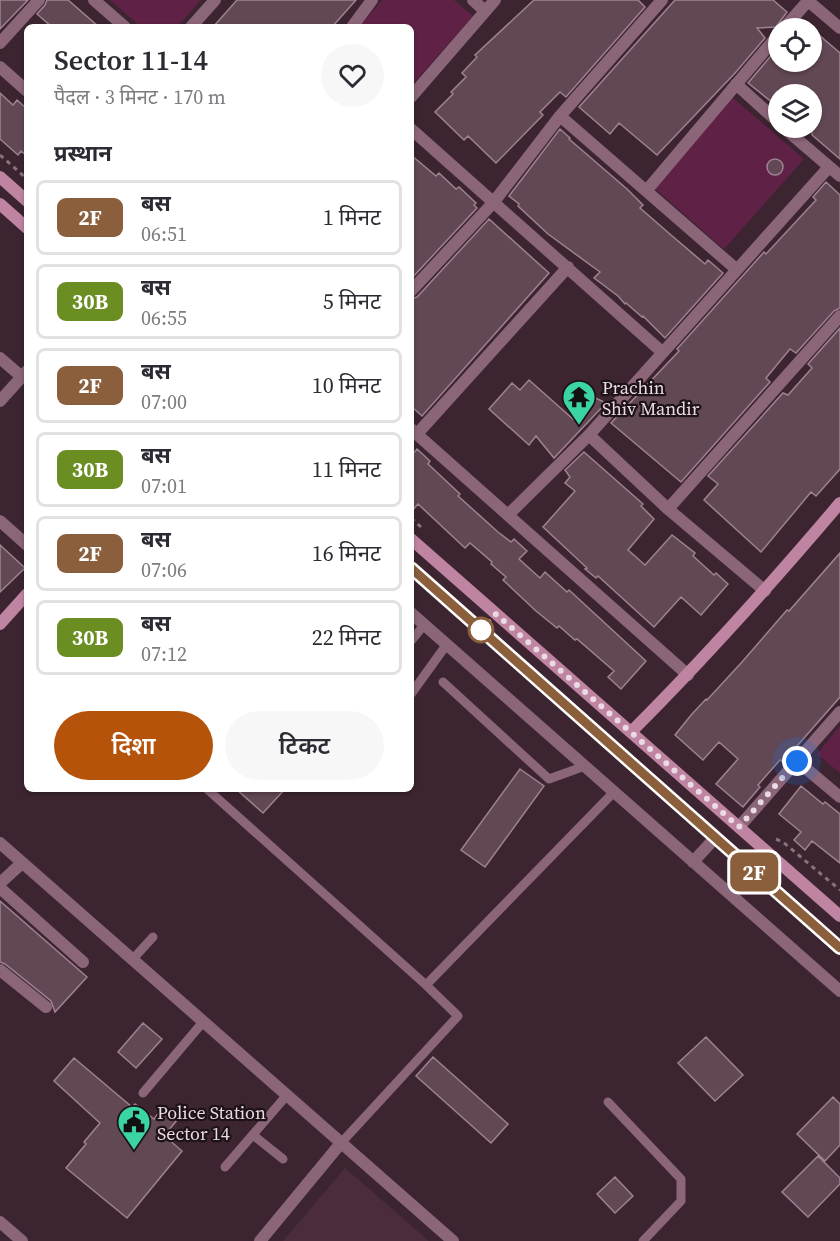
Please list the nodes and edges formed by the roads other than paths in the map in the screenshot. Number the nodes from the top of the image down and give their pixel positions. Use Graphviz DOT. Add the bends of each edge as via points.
graph roads {
  1 [pos="39,0"];
  2 [pos="94,0"];
  3 [pos="215,0"];
  4 [pos="372,0"];
  5 [pos="472,0"];
  6 [pos="495,0"];
  7 [pos="662,0"];
  8 [pos="807,0"];
  9 [pos="485,11"];
  10 [pos="792,18"];
  11 [pos="122,24"];
  12 [pos="194,24"];
  13 [pos="354,24"];
  14 [pos="840,28"];
  15 [pos="0,43"];
  16 [pos="768,47"];
  17 [pos="0,67"];
  18 [pos="736,84"];
  19 [pos="24,88"];
  20 [pos="414,94"];
  21 [pos="768,113"];
  22 [pos="560,116"];
  23 [pos="414,132"];
  24 [pos="796,138"];
  25 [pos="829,166"];
  26 [pos="840,176"];
  27 [pos="0,177"];
  28 [pos="647,190"];
  29 [pos="24,198"];
  30 [pos="493,203"];
  31 [pos="0,204"];
  32 [pos="24,225"];
  33 [pos="568,267"];
  34 [pos="736,269"];
  35 [pos="414,286"];
  36 [pos="840,316"];
  37 [pos="662,352"];
  38 [pos="0,358"];
  39 [pos="24,374"];
  40 [pos="0,401"];
  41 [pos="414,432"];
  42 [pos="589,435"];
  43 [pos="840,503"];
  44 [pos="668,509"];
  45 [pos="508,515"];
  46 [pos="0,521"];
  47 [pos="24,542"];
  48 [pos="414,542"];
  49 [pos="414,571"];
  50 [pos="765,591"];
  51 [pos="24,597"];
  52 [pos="414,616"];
  53 [pos="0,624"];
  54 [pos="424,625"];
  55 [pos="414,637"];
  56 [pos="447,644"];
  57 [pos="688,675"];
  58 [pos="443,682"];
  59 [pos="414,690"];
  60 [pos="840,712"];
  61 [pos="631,732"];
  62 [pos="797,761"];
  63 [pos="585,766"];
  64 [pos="210,792"];
  65 [pos="614,792"];
  66 [pos="840,797"];
  67 [pos="739,827"];
  68 [pos="715,838"];
  69 [pos="0,843"];
  70 [pos="693,862"];
  71 [pos="22,863"];
  72 [pos="0,885"];
  73 [pos="840,916"];
  74 [pos="153,937"];
  75 [pos="840,948"];
  76 [pos="132,960"];
  77 [pos="82,962"];
  78 [pos="0,970"];
  79 [pos="426,986"];
  80 [pos="840,991"];
  81 [pos="46,1007"];
  82 [pos="204,1022"];
  83 [pos="142,1093"];
  84 [pos="287,1095"];
  85 [pos="608,1102"];
  86 [pos="253,1135"];
  87 [pos="341,1143"];
  88 [pos="283,1159"];
  89 [pos="225,1167"];
  90 [pos="0,1222"];
  91 [pos="22,1241"];
  92 [pos="260,1241"];
  93 [pos="453,1241"];
  94 [pos="643,1241"];
  1 -- 15 [label="street"];
  2 -- 11 [label="street"];
  3 -- 12 [label="street"];
  4 -- 13 [label="street"];
  5 -- 9 [label="street"];
  6 -- 9 [label="street"];
  7 -- 22 [label="street"];
  8 -- 10 [label="street"];
  8 -- 14 [label="street"];
  9 -- 20 [label="street"];
  16 -- 18 [label="street"];
  17 -- 19 [label="street"];
  18 -- 21 [label="street"];
  18 -- 28 [label="street"];
  22 -- 28 [label="street"];
  22 -- 30 [label="street"];
  23 -- 30 [label="street"];
  24 -- 25 [label="street"];
  25 -- 26 [label="street"];
  25 -- 34 [label="street"];
  27 -- 29 [label="street"];
  28 -- 34 [label="street"];
  30 -- 33 [label="street"];
  30 -- 35 [label="street"];
  31 -- 32 [label="street"];
  33 -- 37 [label="street"];
  33 -- 41 [label="street"];
  34 -- 37 [label="street"];
  36 -- 44 [label="street"];
  37 -- 42 [label="street"];
  38 -- 39 [label="street"];
  39 -- 40 [label="street"];
  41 -- 45 [label="street"];
  42 -- 44 [label="street"];
  42 -- 45 [label="street"];
  43 -- 50 [label="street"];
  44 -- 50 [label="street"];
  45 -- 57 [label="street"];
  46 -- 47 [label="street"];
  48 -- 61 [label="street"];
  49 -- 68 [label="street"];
  50 -- 57 [label="street"];
  51 -- 53 [label="street"];
  52 -- 54 [label="street"];
  54 -- 55 [label="lane"];
  54 -- 56 [label="street"];
  56 -- 59 [label="lane"];
  56 -- 63 [label="street"];
  57 -- 61 [label="street"];
  58 -- 63 [label="lane" via="549,779"];
  60 -- 62 [label="street"];
  61 -- 67 [label="street"];
  62 -- 66 [label="street"];
  62 -- 67 [label="street"];
  63 -- 65 [label="street"];
  64 -- 79 [label="lane"];
  65 -- 70 [label="street"];
  65 -- 79 [label="lane"];
  67 -- 73 [label="street"];
  68 -- 70 [label="street"];
  68 -- 75 [label="street"];
  69 -- 71 [label="street"];
  70 -- 80 [label="street"];
  71 -- 72 [label="street"];
  71 -- 76 [label="street"];
  72 -- 77 [label="street"];
  74 -- 76 [label="lane"];
  76 -- 82 [label="street"];
  78 -- 81 [label="street"];
  79 -- 87 [label="lane" via="458,1016"];
  82 -- 83 [label="lane"];
  82 -- 84 [label="street"];
  84 -- 86 [label="lane"];
  84 -- 87 [label="street"];
  85 -- 94 [label="lane" via="681,1179 681,1202"];
  86 -- 88 [label="lane"];
  86 -- 89 [label="lane"];
  87 -- 92 [label="street"];
  87 -- 93 [label="street"];
  90 -- 91 [label="street"];
}
